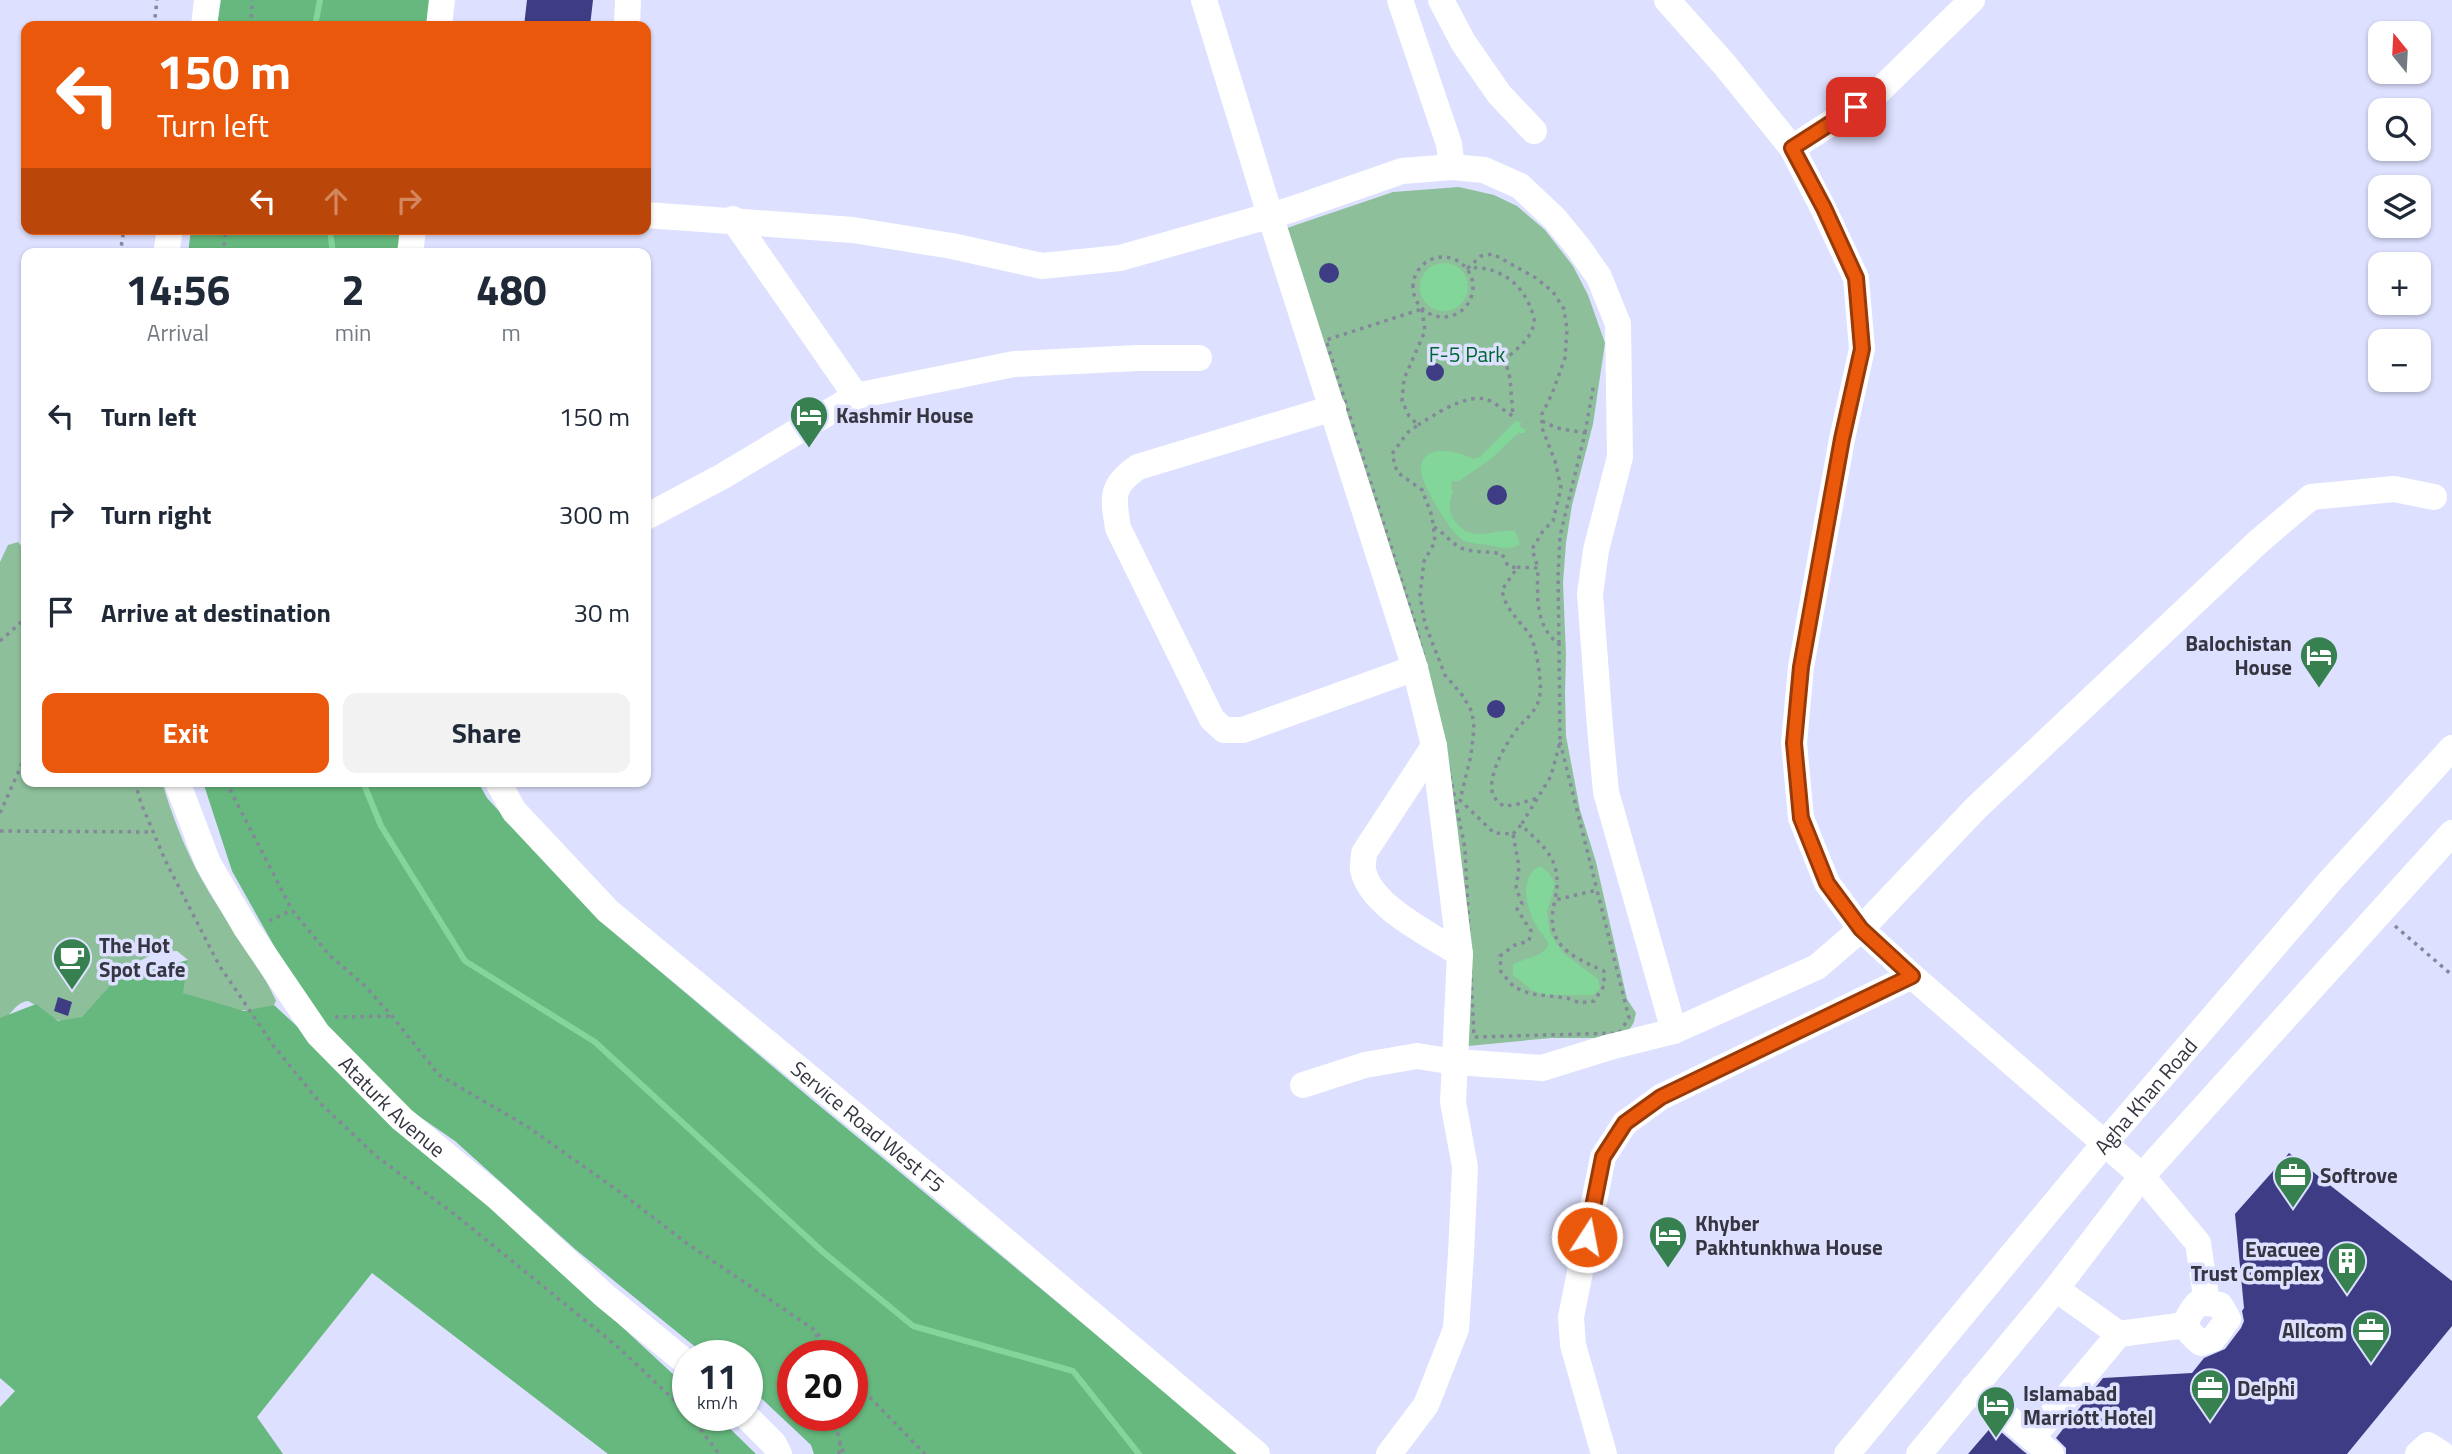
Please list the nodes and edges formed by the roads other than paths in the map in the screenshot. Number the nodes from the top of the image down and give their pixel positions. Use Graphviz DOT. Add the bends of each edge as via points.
graph roads {
  1 [pos="207,0"];
  2 [pos="442,0"];
  3 [pos="628,0"];
  4 [pos="1204,0"];
  5 [pos="1400,0"];
  6 [pos="1441,0"];
  7 [pos="1667,0"];
  8 [pos="1972,0"];
  9 [pos="205,21"];
  10 [pos="440,21"];
  11 [pos="626,21"];
  12 [pos="1534,131"];
  13 [pos="1792,148"];
  14 [pos="1452,167"];
  15 [pos="651,215"];
  16 [pos="1270,215"];
  17 [pos="733,219"];
  18 [pos="1199,358"];
  19 [pos="856,396"];
  20 [pos="1333,408"];
  21 [pos="2434,497"];
  22 [pos="651,514"];
  23 [pos="1415,668"];
  24 [pos="1434,746"];
  25 [pos="2452,748"];
  26 [pos="179,787"];
  27 [pos="501,787"];
  28 [pos="2452,833"];
  29 [pos="1861,929"];
  30 [pos="1460,954"];
  31 [pos="1912,976"];
  32 [pos="1674,1031"];
  33 [pos="1455,1062"];
  34 [pos="1303,1085"];
  35 [pos="2104,1144"];
  36 [pos="2141,1176"];
  37 [pos="2056,1289"];
  38 [pos="2119,1334"];
  39 [pos="672,1351"];
  40 [pos="1973,1388"];
  41 [pos="761,1431"];
  42 [pos="2041,1446"];
  43 [pos="779,1454"];
  44 [pos="1257,1454"];
  45 [pos="1389,1454"];
  46 [pos="1604,1454"];
  47 [pos="1847,1454"];
  48 [pos="1919,1454"];
  49 [pos="2418,1454"];
  50 [pos="2442,1454"];
  1 -- 9 [label="street"];
  2 -- 10 [label="street"];
  3 -- 11 [label="street"];
  4 -- 16 [label="street"];
  5 -- 14 [label="street" via="1449,145"];
  6 -- 12 [label="street" via="1499,94"];
  7 -- 13 [label="street"];
  8 -- 13 [label="street" via="1877,93"];
  13 -- 29 [label="street" via="1856,278 1862,349 1803,654 1794,743 1801,818 1827,883"];
  14 -- 16 [label="street" via="1402,171"];
  14 -- 32 [label="street" via="1484,170 1520,186 1555,219 1599,277 1618,324 1620,457 1596,550 1590,594 1605,792"];
  15 -- 17 [label="street"];
  16 -- 17 [label="street" via="1120,258 1042,266 853,230"];
  16 -- 20 [label="street"];
  17 -- 19 [label="street"];
  18 -- 19 [label="street" via="1014,364"];
  19 -- 22 [label="street"];
  20 -- 23 [label="street"];
  20 -- 23 [label="street" via="1138,467 1121,479 1113,499 1118,528 1212,719 1224,730 1243,730"];
  21 -- 29 [label="street" via="2394,489 2311,497 1976,808"];
  23 -- 24 [label="street"];
  24 -- 30 [label="street"];
  24 -- 30 [label="street" via="1364,853 1363,869 1381,902"];
  25 -- 35 [label="street, Agha Khan Road" via="2331,880"];
  26 -- 39 [label="street, Ataturk Avenue" via="208,863 318,1034 402,1119"];
  27 -- 44 [label="street, Service Road West F5" via="514,811 608,911"];
  28 -- 36 [label="street"];
  29 -- 31 [label="street"];
  29 -- 32 [label="street" via="1817,967"];
  30 -- 33 [label="street"];
  31 -- 35 [label="street"];
  31 -- 46 [label="street" via="1661,1097 1625,1123 1603,1157 1571,1317 1573,1345"];
  32 -- 33 [label="street" via="1542,1068"];
  33 -- 34 [label="street" via="1416,1056 1365,1065"];
  33 -- 45 [label="street" via="1453,1102 1465,1167 1456,1329 1426,1405"];
  35 -- 36 [label="street"];
  35 -- 47 [label="street, Agha Khan Road"];
  36 -- 37 [label="street"];
  36 -- 38 [label="street" via="2198,1243 2207,1303 2220,1305 2228,1319 2213,1339 2202,1343 2186,1325"];
  37 -- 38 [label="street"];
  37 -- 40 [label="street"];
  38 -- 42 [label="street"];
  40 -- 42 [label="street"];
  40 -- 48 [label="street"];
  41 -- 43 [label="street"];
  49 -- 50 [label="street" via="2428,1445"];
}
